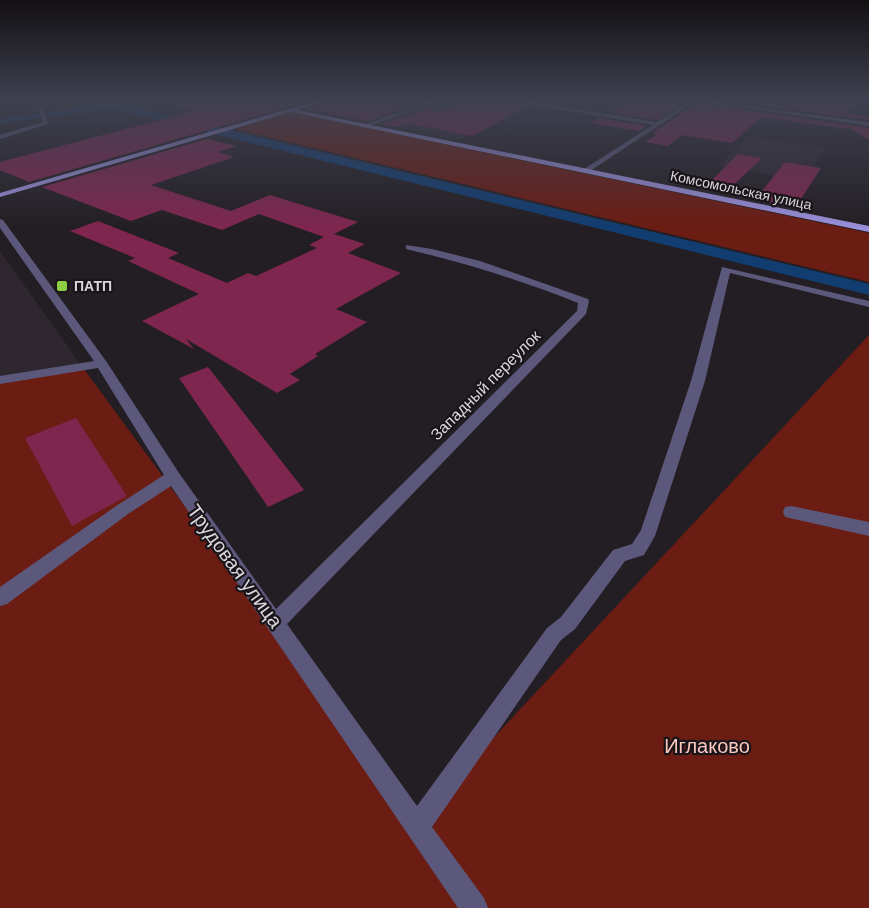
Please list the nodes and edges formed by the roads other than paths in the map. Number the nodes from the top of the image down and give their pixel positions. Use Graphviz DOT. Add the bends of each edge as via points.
graph roads {
  1 [pos="179,143"];
  2 [pos="455,143"];
  3 [pos="629,143"];
  4 [pos="587,171"];
  5 [pos="0,195"];
  6 [pos="0,222"];
  7 [pos="869,229"];
  8 [pos="409,247"];
  9 [pos="869,304"];
  10 [pos="102,364"];
  11 [pos="0,380"];
  12 [pos="173,477"];
  13 [pos="791,512"];
  14 [pos="869,529"];
  15 [pos="0,598"];
  16 [pos="276,622"];
  17 [pos="417,826"];
  18 [pos="474,908"];
  1 -- 5 [label="main road"];
  2 -- 4 [label="main road, Комсомольская улица"];
  3 -- 4 [label="street"];
  4 -- 7 [label="main road, Комсомольская улица"];
  6 -- 10 [label="street, Трудовая улица"];
  8 -- 16 [label="street, Западный переулок" via="458,256 531,280 584,301 582,312"];
  9 -- 17 [label="street" via="726,269 698,381 649,531 638,550 619,555 568,623 554,634"];
  10 -- 11 [label="street"];
  10 -- 12 [label="street, Трудовая улица"];
  12 -- 15 [label="street"];
  12 -- 16 [label="street, Трудовая улица"];
  13 -- 14 [label="street"];
  16 -- 17 [label="street, Трудовая улица"];
  17 -- 18 [label="street, Трудовая улица"];
}
